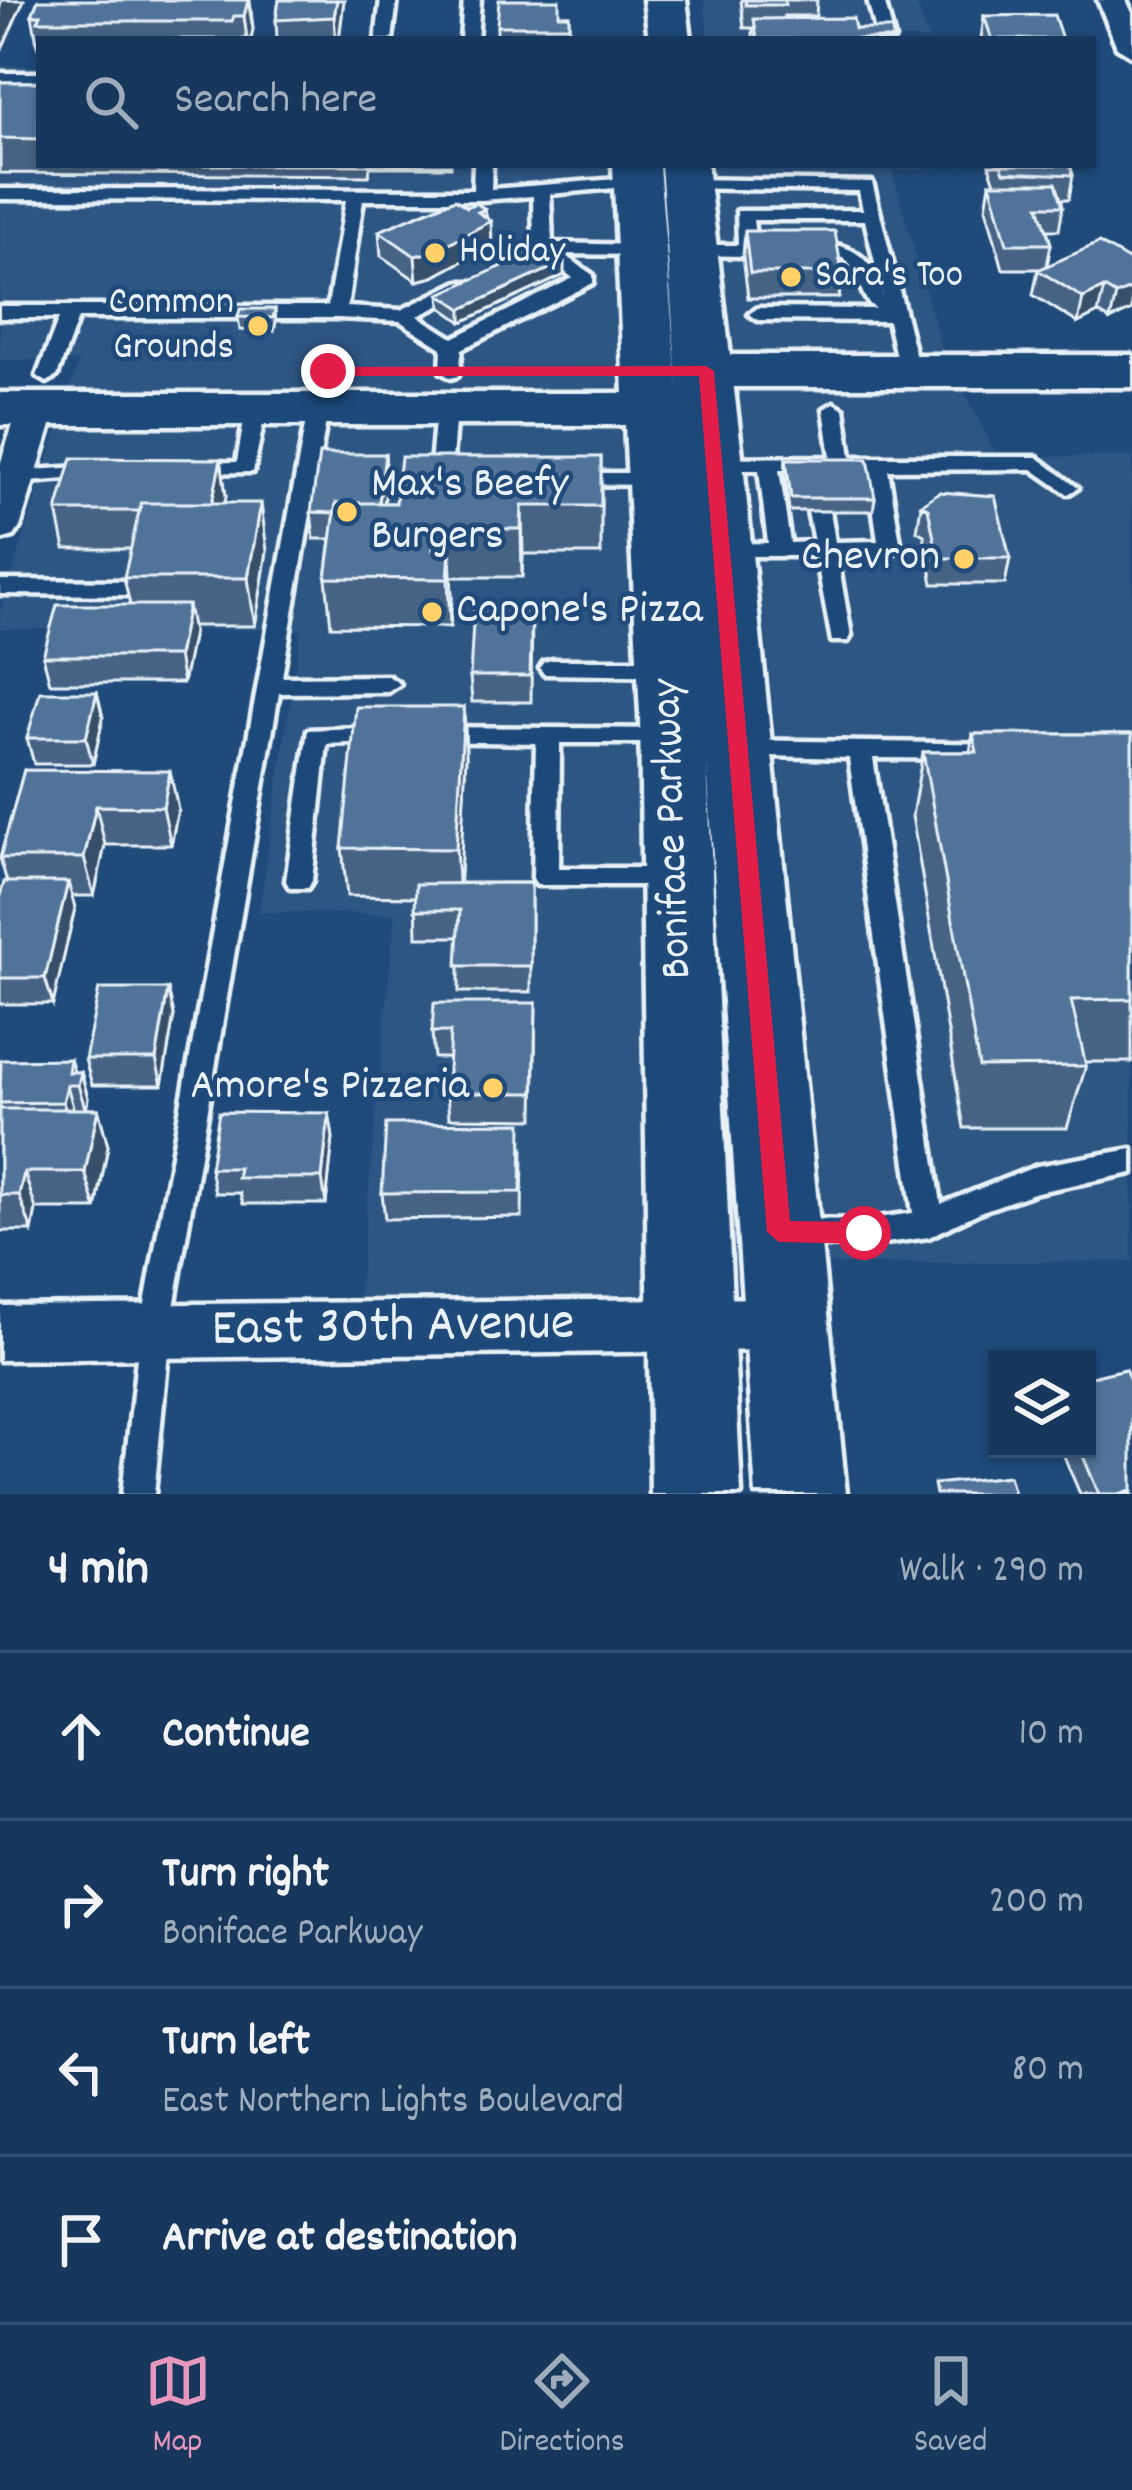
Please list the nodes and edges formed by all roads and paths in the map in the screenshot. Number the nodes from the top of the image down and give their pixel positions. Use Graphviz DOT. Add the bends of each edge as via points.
graph roads {
  1 [pos="389,0"];
  2 [pos="472,0"];
  3 [pos="627,0"];
  4 [pos="665,0"];
  5 [pos="876,0"];
  6 [pos="1112,0"];
  7 [pos="384,36"];
  8 [pos="469,36"];
  9 [pos="629,36"];
  10 [pos="670,36"];
  11 [pos="885,36"];
  12 [pos="1132,46"];
  13 [pos="0,78"];
  14 [pos="36,78"];
  15 [pos="483,168"];
  16 [pos="660,174"];
  17 [pos="541,188"];
  18 [pos="0,194"];
  19 [pos="355,194"];
  20 [pos="482,195"];
  21 [pos="873,214"];
  22 [pos="748,249"];
  23 [pos="639,250"];
  24 [pos="695,250"];
  25 [pos="537,252"];
  26 [pos="477,284"];
  27 [pos="0,312"];
  28 [pos="71,312"];
  29 [pos="337,313"];
  30 [pos="758,314"];
  31 [pos="898,315"];
  32 [pos="404,316"];
  33 [pos="462,354"];
  34 [pos="909,370"];
  35 [pos="1132,371"];
  36 [pos="17,392"];
  37 [pos="1132,407"];
  38 [pos="256,409"];
  39 [pos="318,409"];
  40 [pos="834,409"];
  41 [pos="693,424"];
  42 [pos="842,463"];
  43 [pos="877,463"];
  44 [pos="130,469"];
  45 [pos="177,469"];
  46 [pos="16,477"];
  47 [pos="464,478"];
  48 [pos="557,478"];
  49 [pos="1068,488"];
  50 [pos="819,511"];
  51 [pos="0,527"];
  52 [pos="825,549"];
  53 [pos="751,550"];
  54 [pos="0,587"];
  55 [pos="134,588"];
  56 [pos="840,636"];
  57 [pos="552,668"];
  58 [pos="388,684"];
  59 [pos="272,685"];
  60 [pos="694,717"];
  61 [pos="548,735"];
  62 [pos="860,749"];
  63 [pos="1020,750"];
  64 [pos="676,878"];
  65 [pos="299,881"];
  66 [pos="1132,1161"];
  67 [pos="929,1224"];
  68 [pos="779,1232"];
  69 [pos="786,1324"];
  70 [pos="687,1326"];
  71 [pos="155,1331"];
  72 [pos="0,1333"];
  73 [pos="138,1494"];
  74 [pos="696,1494"];
  75 [pos="801,1494"];
  1 -- 7 [label="lane"];
  2 -- 8 [label="lane"];
  3 -- 9 [label="main road"];
  4 -- 10 [label="main road"];
  5 -- 11 [label="lane"];
  6 -- 12 [label="street"];
  13 -- 14 [label="lane"];
  15 -- 20 [label="lane"];
  16 -- 17 [label="lane"];
  16 -- 21 [label="lane" via="866,186"];
  16 -- 23 [label="main road, Boniface Parkway"];
  16 -- 24 [label="main road, Boniface Parkway"];
  17 -- 20 [label="lane"];
  17 -- 25 [label="lane"];
  18 -- 19 [label="lane"];
  19 -- 20 [label="lane"];
  19 -- 29 [label="lane"];
  21 -- 22 [label="lane" via="743,215"];
  21 -- 31 [label="lane"];
  22 -- 24 [label="lane"];
  22 -- 31 [label="lane" via="858,256 874,300"];
  23 -- 25 [label="lane"];
  23 -- 41 [label="main road, Boniface Parkway"];
  24 -- 41 [label="main road, Boniface Parkway"];
  25 -- 33 [label="lane" via="586,279 526,301"];
  26 -- 32 [label="lane"];
  27 -- 28 [label="lane"];
  28 -- 29 [label="lane"];
  28 -- 36 [label="lane"];
  29 -- 32 [label="lane"];
  30 -- 31 [label="lane"];
  31 -- 34 [label="lane"];
  32 -- 33 [label="lane"];
  33 -- 36 [label="main road"];
  33 -- 39 [label="main road"];
  33 -- 41 [label="main road"];
  33 -- 47 [label="lane" via="440,478"];
  34 -- 35 [label="main road"];
  34 -- 41 [label="main road"];
  36 -- 38 [label="main road"];
  36 -- 46 [label="street"];
  37 -- 40 [label="main road"];
  38 -- 39 [label="main road"];
  38 -- 45 [label="lane" via="246,468"];
  39 -- 59 [label="lane"];
  40 -- 41 [label="main road"];
  40 -- 42 [label="lane"];
  41 -- 42 [label="lane" via="813,468"];
  41 -- 48 [label="lane"];
  41 -- 53 [label="main road, Boniface Parkway"];
  41 -- 60 [label="main road, Boniface Parkway"];
  42 -- 43 [label="lane"];
  43 -- 49 [label="lane" via="1037,463"];
  43 -- 52 [label="lane" via="890,548"];
  44 -- 46 [label="lane"];
  46 -- 51 [label="street"];
  50 -- 52 [label="lane"];
  52 -- 53 [label="lane"];
  52 -- 56 [label="lane"];
  53 -- 60 [label="main road, Boniface Parkway"];
  54 -- 55 [label="lane"];
  57 -- 60 [label="lane"];
  58 -- 59 [label="lane"];
  59 -- 71 [label="lane"];
  60 -- 61 [label="lane"];
  60 -- 62 [label="lane"];
  60 -- 64 [label="main road, Boniface Parkway"];
  60 -- 68 [label="main road, Boniface Parkway"];
  61 -- 64 [label="lane" via="547,878"];
  61 -- 65 [label="lane" via="316,736"];
  62 -- 63 [label="lane"];
  62 -- 67 [label="lane"];
  64 -- 70 [label="main road, Boniface Parkway"];
  66 -- 67 [label="lane" via="1037,1178"];
  67 -- 68 [label="lane"];
  68 -- 69 [label="main road, Boniface Parkway"];
  69 -- 70 [label="street, East 30th Avenue"];
  69 -- 75 [label="main road, Boniface Parkway"];
  70 -- 71 [label="street, East 30th Avenue"];
  70 -- 74 [label="main road, Boniface Parkway"];
  71 -- 72 [label="street, East 30th Avenue"];
  71 -- 73 [label="lane"];
}
